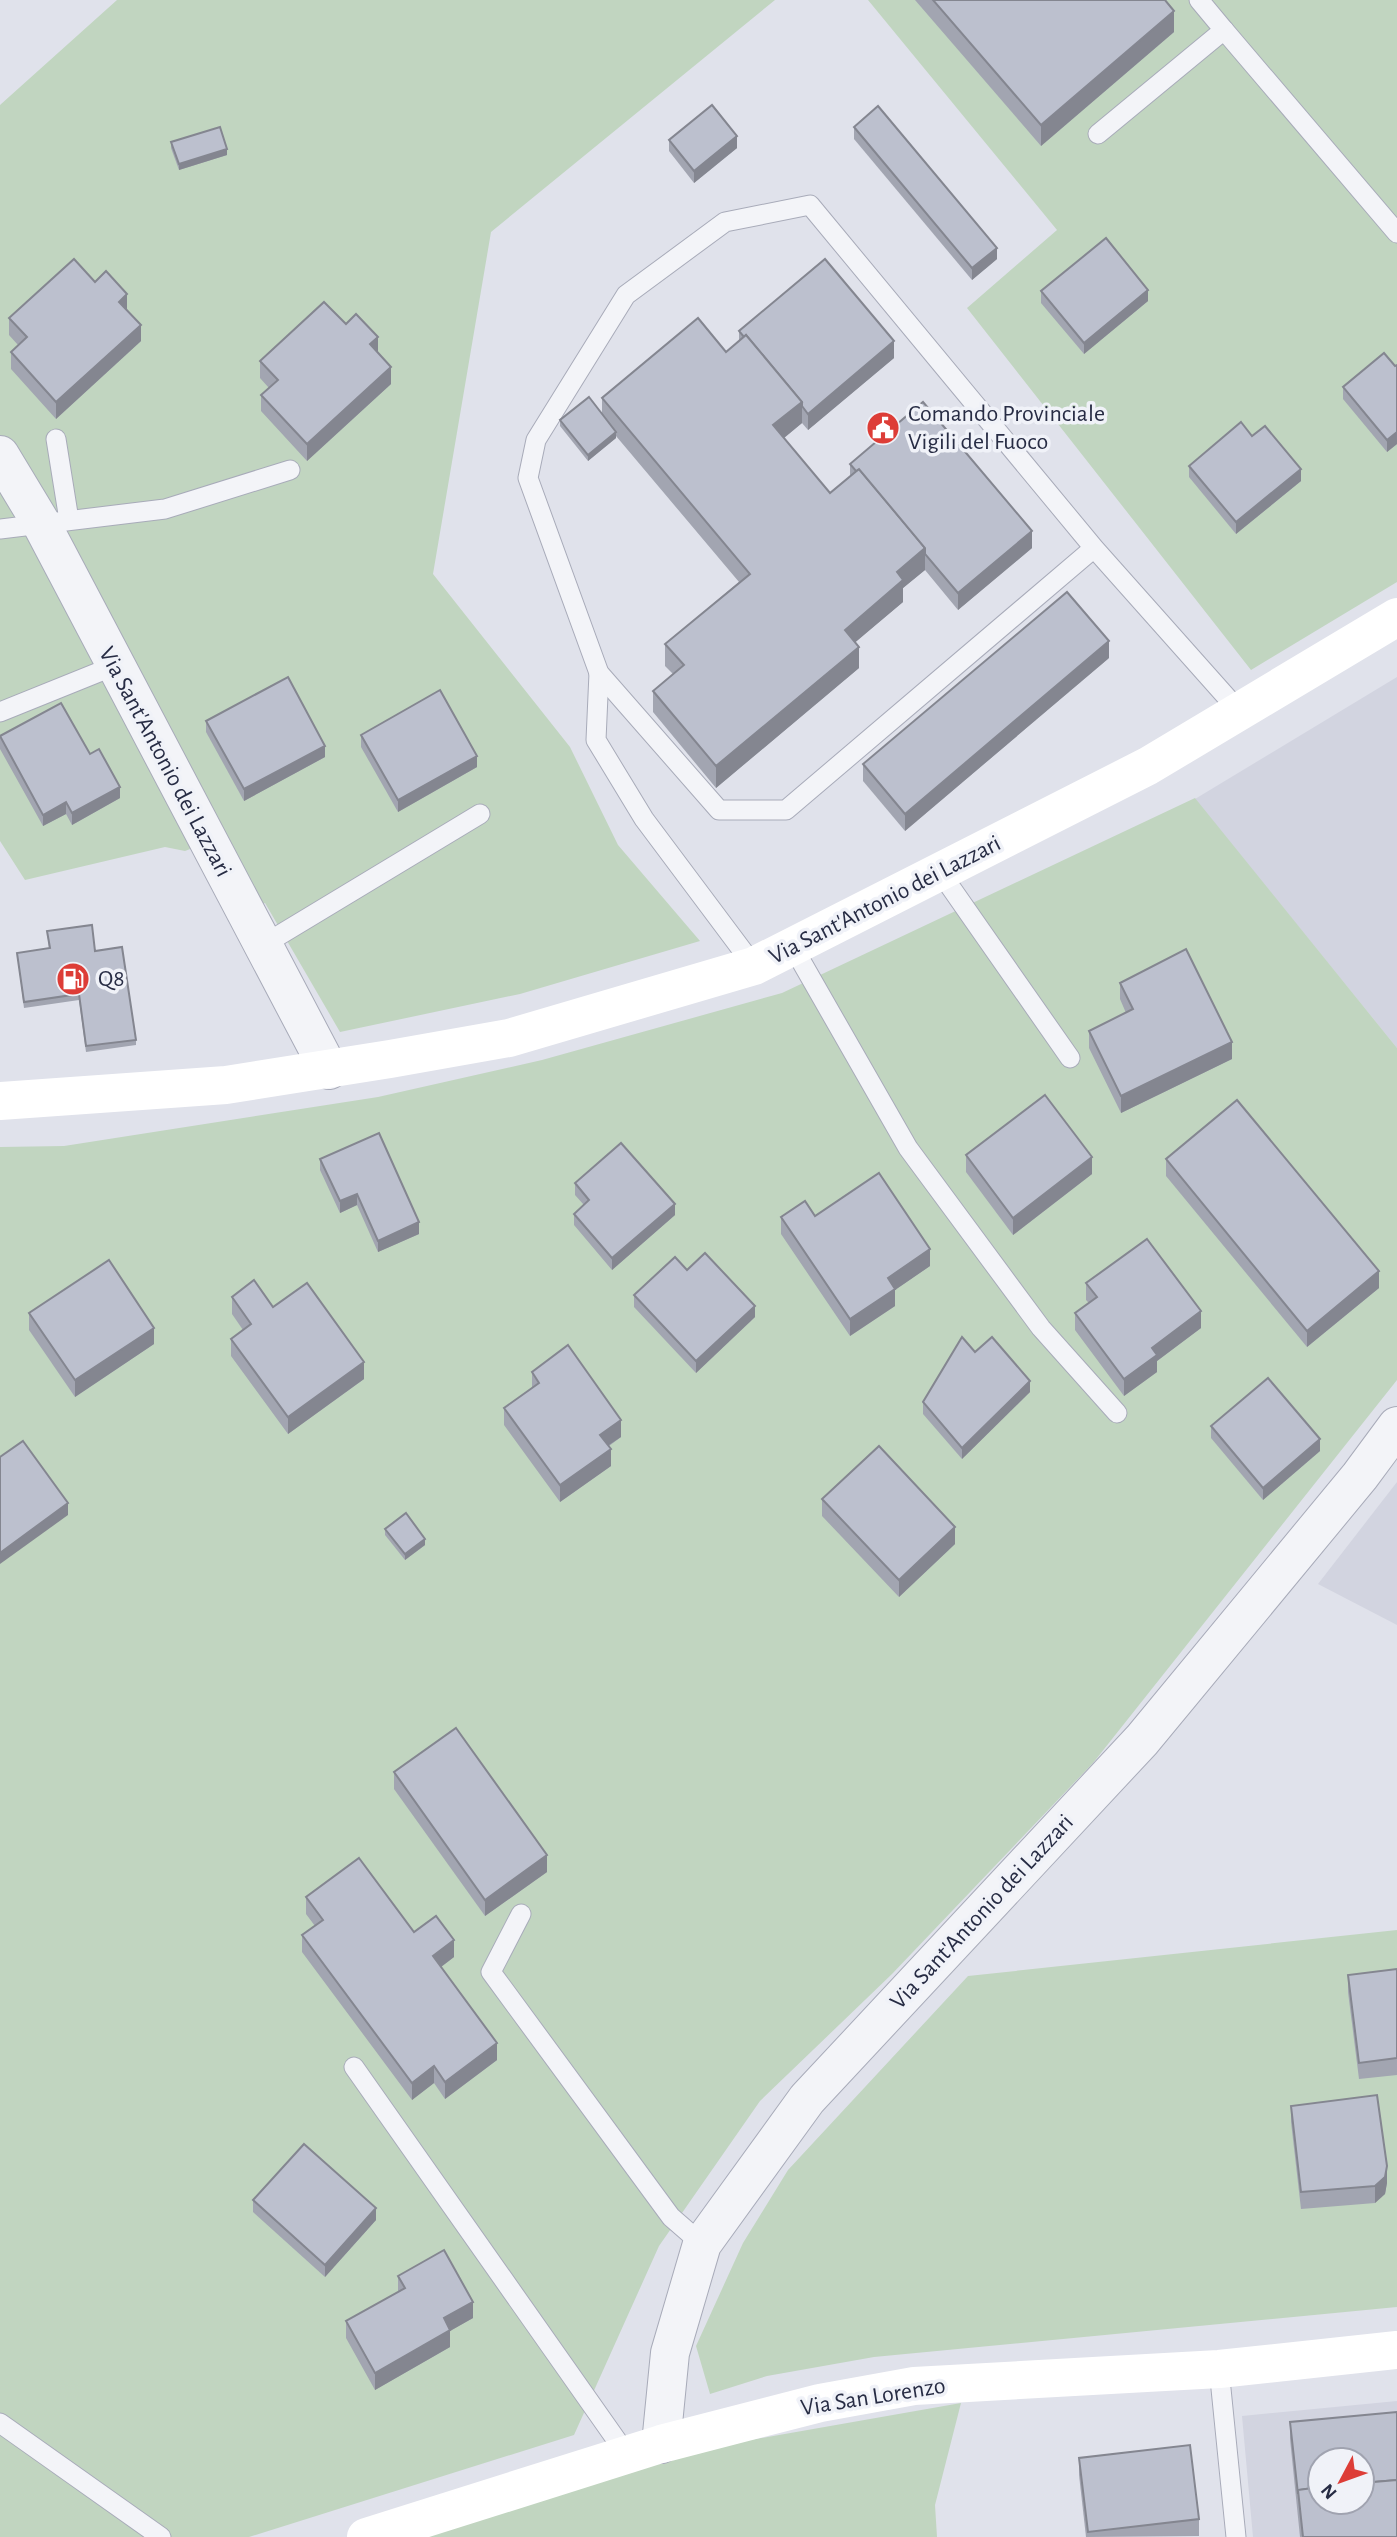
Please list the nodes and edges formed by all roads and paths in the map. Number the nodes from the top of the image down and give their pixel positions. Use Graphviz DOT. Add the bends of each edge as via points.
graph roads {
  1 [pos="1199,0"];
  2 [pos="1223,30"];
  3 [pos="1098,134"];
  4 [pos="1397,233"];
  5 [pos="56,439"];
  6 [pos="0,455"];
  7 [pos="290,470"];
  8 [pos="55,521"];
  9 [pos="0,529"];
  10 [pos="1094,548"];
  11 [pos="1397,617"];
  12 [pos="114,666"];
  13 [pos="599,673"];
  14 [pos="1239,710"];
  15 [pos="0,712"];
  16 [pos="480,814"];
  17 [pos="940,872"];
  18 [pos="263,946"];
  19 [pos="793,947"];
  20 [pos="754,966"];
  21 [pos="1070,1058"];
  22 [pos="329,1070"];
  23 [pos="0,1101"];
  24 [pos="1117,1413"];
  25 [pos="1397,1426"];
  26 [pos="521,1914"];
  27 [pos="354,2067"];
  28 [pos="702,2244"];
  29 [pos="1397,2350"];
  30 [pos="1219,2369"];
  31 [pos="0,2423"];
  32 [pos="644,2450"];
  33 [pos="161,2537"];
  34 [pos="366,2537"];
  35 [pos="1236,2537"];
  1 -- 2 [label="lane"];
  2 -- 3 [label="lane"];
  2 -- 4 [label="lane"];
  5 -- 8 [label="lane"];
  6 -- 8 [label="street, Via Sant'Antonio dei Lazzari"];
  7 -- 8 [label="lane" via="165,509"];
  8 -- 9 [label="lane"];
  8 -- 12 [label="street, Via Sant'Antonio dei Lazzari"];
  10 -- 13 [label="lane" via="786,810 719,810"];
  10 -- 13 [label="lane" via="810,205 725,222 626,295 536,440 528,478"];
  10 -- 14 [label="lane"];
  11 -- 14 [label="street, Via Sant'Antonio dei Lazzari"];
  12 -- 15 [label="lane"];
  12 -- 18 [label="street, Via Sant'Antonio dei Lazzari"];
  13 -- 20 [label="lane" via="596,740 644,819"];
  14 -- 17 [label="street, Via Sant'Antonio dei Lazzari" via="1148,766"];
  16 -- 18 [label="lane"];
  17 -- 19 [label="street, Via Sant'Antonio dei Lazzari"];
  17 -- 21 [label="lane"];
  18 -- 22 [label="street, Via Sant'Antonio dei Lazzari"];
  19 -- 20 [label="street, Via Sant'Antonio dei Lazzari"];
  19 -- 24 [label="lane" via="908,1148 1041,1328"];
  20 -- 22 [label="street, Via Sant'Antonio dei Lazzari" via="509,1038"];
  22 -- 23 [label="street, Via Sant'Antonio dei Lazzari" via="226,1085"];
  25 -- 28 [label="street, Via Sant'Antonio dei Lazzari" via="1142,1740 807,2099"];
  26 -- 28 [label="lane" via="491,1972 671,2217"];
  27 -- 32 [label="lane"];
  28 -- 32 [label="street, Via Sant'Antonio dei Lazzari"];
  29 -- 30 [label="street, Via San Lorenzo"];
  30 -- 32 [label="street, Via San Lorenzo" via="914,2386 820,2403"];
  30 -- 35 [label="lane"];
  31 -- 33 [label="lane"];
  32 -- 34 [label="street, Via San Lorenzo"];
}
